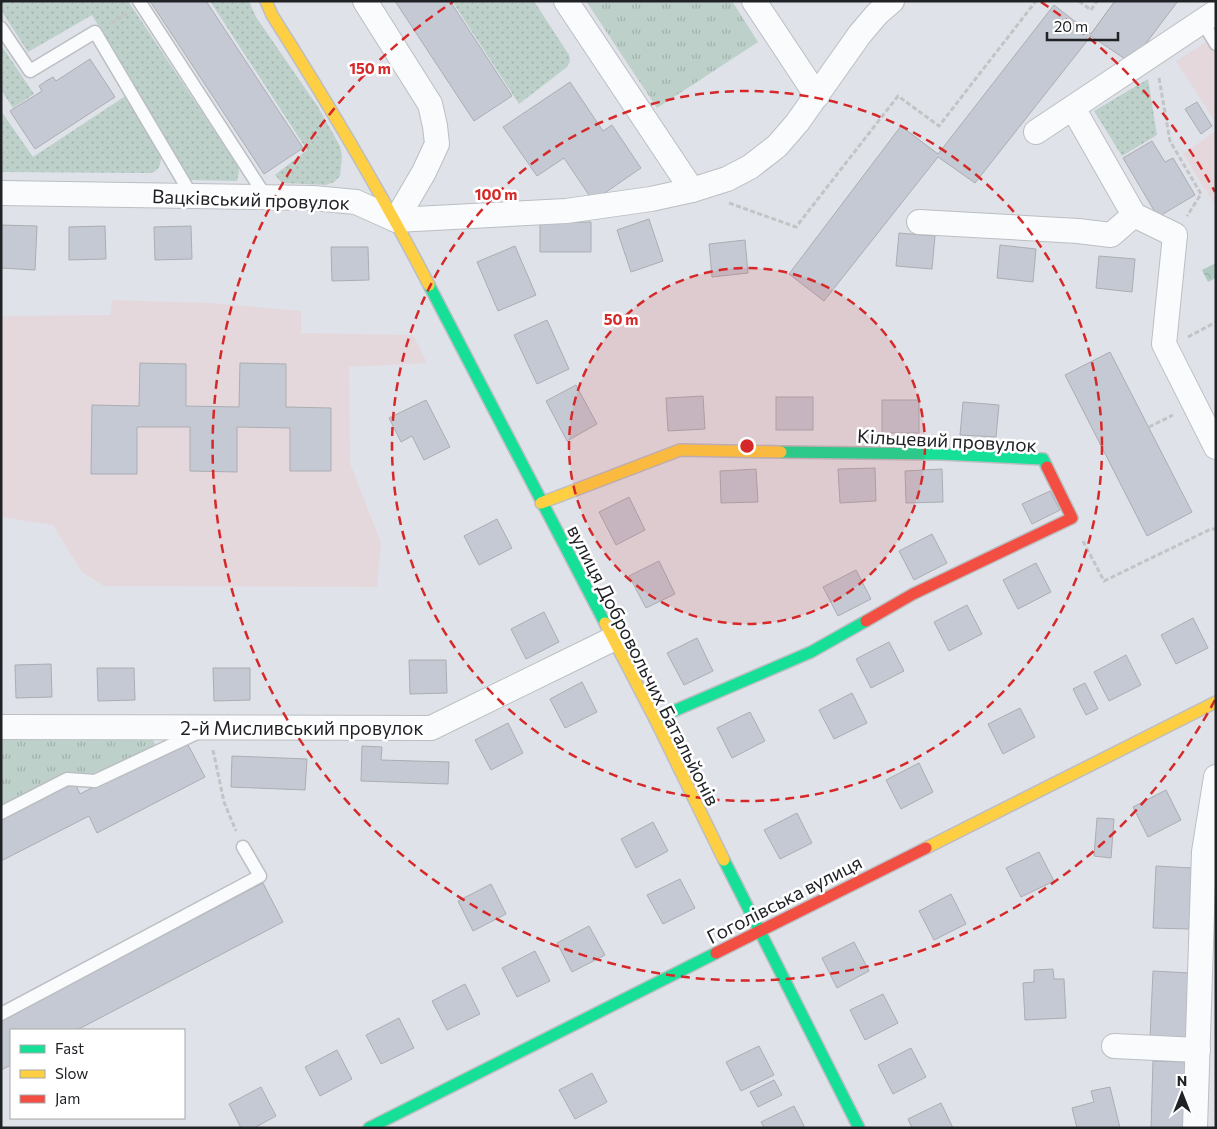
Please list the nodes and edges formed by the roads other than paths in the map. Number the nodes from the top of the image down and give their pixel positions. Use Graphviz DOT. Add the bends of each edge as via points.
graph roads {
  1 [pos="266,1"];
  2 [pos="364,1"];
  3 [pos="566,1"];
  4 [pos="754,1"];
  5 [pos="141,3"];
  6 [pos="880,5"];
  7 [pos="1209,17"];
  8 [pos="1,28"];
  9 [pos="1216,44"];
  10 [pos="817,96"];
  11 [pos="1073,108"];
  12 [pos="1036,132"];
  13 [pos="692,190"];
  14 [pos="1,193"];
  15 [pos="192,196"];
  16 [pos="266,197"];
  17 [pos="1134,215"];
  18 [pos="396,220"];
  19 [pos="919,222"];
  20 [pos="1216,447"];
  21 [pos="541,503"];
  22 [pos="613,639"];
  23 [pos="1216,702"];
  24 [pos="655,719"];
  25 [pos="1,727"];
  26 [pos="208,728"];
  27 [pos="1216,777"];
  28 [pos="1,813"];
  29 [pos="243,847"];
  30 [pos="759,932"];
  31 [pos="1,1014"];
  32 [pos="1114,1046"];
  33 [pos="1198,1050"];
  34 [pos="369,1128"];
  35 [pos="858,1128"];
  36 [pos="1195,1128"];
  1 -- 18 [label="street, вулиця Добровольчих Батальйонів"];
  2 -- 18 [label="street" via="430,104 435,126 437,144"];
  3 -- 13 [label="street"];
  4 -- 10 [label="street"];
  5 -- 16 [label="lane"];
  6 -- 10 [label="street, Вацківський провулок"];
  7 -- 9 [label="lane"];
  7 -- 11 [label="street"];
  8 -- 15 [label="lane" via="30,71 95,32"];
  10 -- 13 [label="street, Вацківський провулок" via="777,146 750,167 727,179"];
  11 -- 12 [label="street"];
  11 -- 17 [label="street"];
  13 -- 18 [label="street, Вацківський провулок" via="624,204 566,211"];
  14 -- 15 [label="street, Вацківський провулок"];
  15 -- 16 [label="street, Вацківський провулок"];
  16 -- 18 [label="street, Вацківський провулок" via="356,202"];
  17 -- 19 [label="street" via="1111,235"];
  17 -- 20 [label="street" via="1175,235 1164,344"];
  18 -- 21 [label="street, вулиця Добровольчих Батальйонів"];
  21 -- 22 [label="street, вулиця Добровольчих Батальйонів"];
  21 -- 24 [label="street, Кільцевий провулок" via="680,450 1043,459 1072,518 913,594 811,652"];
  22 -- 24 [label="street, вулиця Добровольчих Батальйонів"];
  22 -- 26 [label="street, 2-й Мисливський провулок" via="431,728"];
  23 -- 30 [label="street, Гоголівська вулиця"];
  24 -- 30 [label="street, вулиця Добровольчих Батальйонів"];
  25 -- 26 [label="street, 2-й Мисливський провулок"];
  26 -- 28 [label="lane" via="95,781 67,779"];
  27 -- 33 [label="street" via="1204,852"];
  29 -- 31 [label="lane" via="260,876"];
  30 -- 34 [label="street, Гоголівська вулиця"];
  30 -- 35 [label="street, вулиця Добровольчих Батальйонів"];
  32 -- 33 [label="street"];
  33 -- 36 [label="street"];
}
